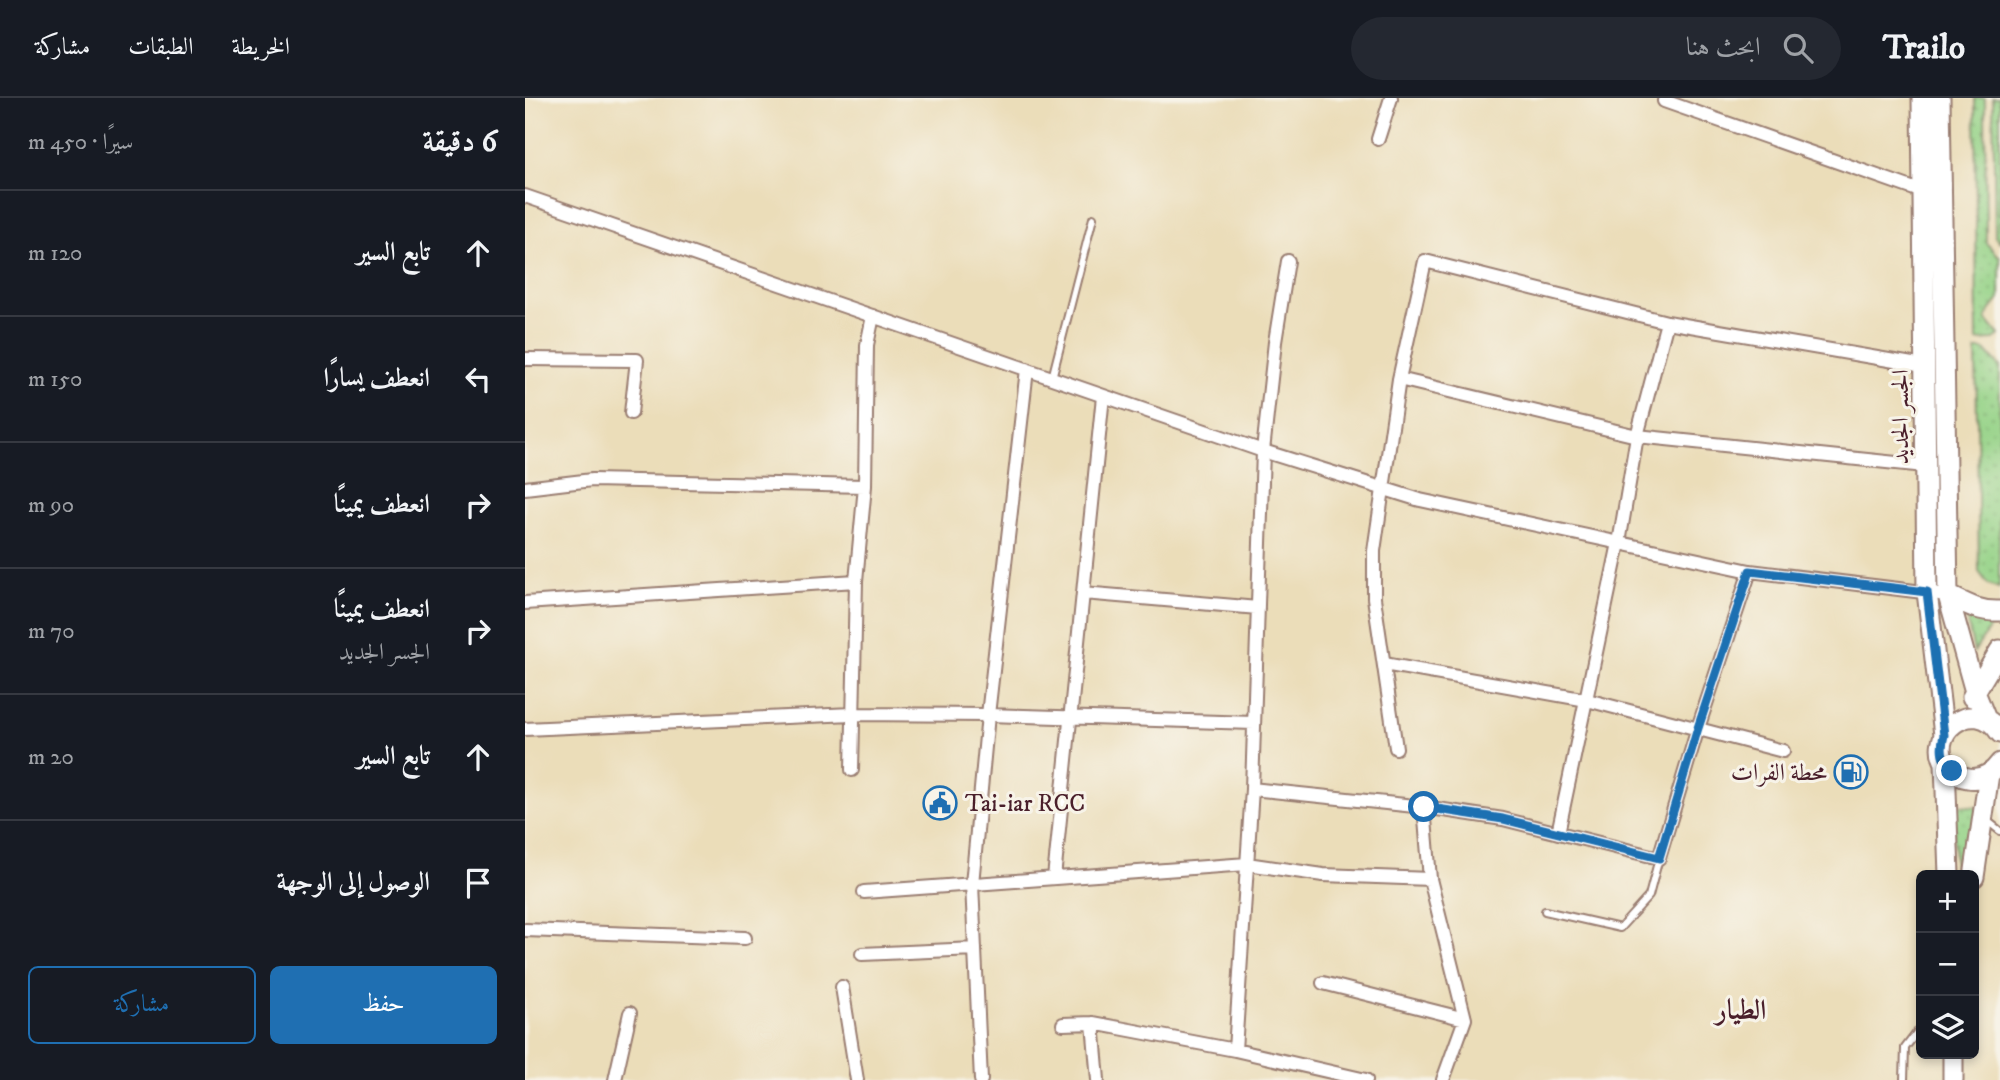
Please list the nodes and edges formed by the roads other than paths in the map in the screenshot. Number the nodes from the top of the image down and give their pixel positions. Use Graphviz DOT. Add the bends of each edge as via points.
graph roads {
  1 [pos="1391,98"];
  2 [pos="1922,98"];
  3 [pos="1940,98"];
  4 [pos="1664,101"];
  5 [pos="1378,139"];
  6 [pos="1923,192"];
  7 [pos="525,196"];
  8 [pos="1093,218"];
  9 [pos="1288,261"];
  10 [pos="873,316"];
  11 [pos="1667,323"];
  12 [pos="525,359"];
  13 [pos="1924,366"];
  14 [pos="1027,369"];
  15 [pos="1052,378"];
  16 [pos="1399,379"];
  17 [pos="1103,396"];
  18 [pos="631,413"];
  19 [pos="1637,436"];
  20 [pos="1263,452"];
  21 [pos="1925,466"];
  22 [pos="865,486"];
  23 [pos="525,488"];
  24 [pos="1382,488"];
  25 [pos="1619,543"];
  26 [pos="1750,571"];
  27 [pos="856,581"];
  28 [pos="1927,592"];
  29 [pos="1083,593"];
  30 [pos="1948,595"];
  31 [pos="525,603"];
  32 [pos="1258,608"];
  33 [pos="2000,611"];
  34 [pos="2000,650"];
  35 [pos="1384,664"];
  36 [pos="1975,692"];
  37 [pos="1587,700"];
  38 [pos="852,714"];
  39 [pos="988,716"];
  40 [pos="1070,718"];
  41 [pos="1254,723"];
  42 [pos="1993,726"];
  43 [pos="1698,728"];
  44 [pos="525,729"];
  45 [pos="1949,729"];
  46 [pos="1396,748"];
  47 [pos="1783,751"];
  48 [pos="1945,763"];
  49 [pos="1995,768"];
  50 [pos="852,770"];
  51 [pos="1252,789"];
  52 [pos="1424,807"];
  53 [pos="1983,818"];
  54 [pos="2000,831"];
  55 [pos="1557,833"];
  56 [pos="1659,858"];
  57 [pos="1247,864"];
  58 [pos="1949,870"];
  59 [pos="1975,870"];
  60 [pos="1054,878"];
  61 [pos="1430,879"];
  62 [pos="972,884"];
  63 [pos="864,892"];
  64 [pos="1545,911"];
  65 [pos="525,930"];
  66 [pos="745,938"];
  67 [pos="975,949"];
  68 [pos="862,954"];
  69 [pos="1323,983"];
  70 [pos="842,987"];
  71 [pos="629,1013"];
  72 [pos="1465,1019"];
  73 [pos="1093,1023"];
  74 [pos="1063,1024"];
  75 [pos="1916,1034"];
  76 [pos="1235,1051"];
  77 [pos="1953,1059"];
  78 [pos="615,1080"];
  79 [pos="857,1080"];
  80 [pos="981,1080"];
  81 [pos="1098,1080"];
  82 [pos="1366,1080"];
  83 [pos="1443,1080"];
  84 [pos="1904,1080"];
  85 [pos="1953,1080"];
  1 -- 5 [label="street"];
  2 -- 6 [label="main road, الجسر الجديد"];
  3 -- 30 [label="main road, الجسر الجديد"];
  4 -- 6 [label="street"];
  6 -- 13 [label="main road, الجسر الجديد"];
  7 -- 10 [label="street"];
  8 -- 15 [label="lane"];
  9 -- 20 [label="street"];
  10 -- 14 [label="street"];
  10 -- 22 [label="street" via="867,345"];
  11 -- 13 [label="street"];
  11 -- 16 [label="street" via="1425,261"];
  11 -- 19 [label="street"];
  12 -- 18 [label="street" via="637,360"];
  13 -- 21 [label="main road, الجسر الجديد"];
  14 -- 15 [label="street"];
  14 -- 39 [label="street"];
  15 -- 17 [label="street"];
  16 -- 19 [label="street"];
  16 -- 24 [label="street"];
  17 -- 20 [label="street"];
  17 -- 29 [label="street"];
  19 -- 21 [label="street"];
  19 -- 25 [label="street"];
  20 -- 24 [label="street"];
  20 -- 32 [label="street"];
  21 -- 28 [label="main road, الجسر الجديد"];
  22 -- 23 [label="street" via="592,480"];
  22 -- 27 [label="street"];
  24 -- 25 [label="street"];
  24 -- 35 [label="street" via="1374,598"];
  25 -- 26 [label="street"];
  25 -- 37 [label="street"];
  26 -- 28 [label="street"];
  26 -- 43 [label="street"];
  27 -- 31 [label="street"];
  27 -- 38 [label="street"];
  28 -- 30 [label="street"];
  28 -- 45 [label="main road, الجسر الجديد"];
  29 -- 32 [label="street"];
  29 -- 40 [label="street"];
  30 -- 33 [label="main road" via="1972,608"];
  30 -- 36 [label="main road, الجسر الجديد"];
  32 -- 41 [label="street"];
  34 -- 36 [label="main road"];
  35 -- 37 [label="street"];
  35 -- 46 [label="street"];
  36 -- 42 [label="main road, الجسر الجديد"];
  36 -- 45 [label="main road"];
  37 -- 43 [label="street"];
  37 -- 55 [label="street"];
  38 -- 39 [label="street"];
  38 -- 44 [label="street"];
  38 -- 50 [label="street"];
  39 -- 40 [label="street"];
  39 -- 62 [label="street"];
  40 -- 41 [label="street"];
  40 -- 60 [label="street"];
  41 -- 51 [label="street"];
  42 -- 45 [label="main road" via="1970,717"];
  43 -- 47 [label="street"];
  43 -- 56 [label="street"];
  45 -- 48 [label="main road, الجسر الجديد" via="1941,745"];
  48 -- 49 [label="main road" via="1970,779"];
  48 -- 58 [label="main road, الجسر الجديد"];
  49 -- 53 [label="main road"];
  51 -- 52 [label="street"];
  51 -- 57 [label="street"];
  52 -- 55 [label="street"];
  52 -- 61 [label="street"];
  53 -- 54 [label="lane"];
  53 -- 59 [label="main road"];
  55 -- 56 [label="street"];
  56 -- 64 [label="lane" via="1649,895 1620,929"];
  57 -- 60 [label="street"];
  57 -- 61 [label="street" via="1323,875"];
  57 -- 76 [label="street"];
  60 -- 62 [label="street"];
  61 -- 72 [label="street"];
  62 -- 63 [label="street"];
  62 -- 67 [label="street"];
  65 -- 66 [label="street"];
  67 -- 68 [label="street"];
  67 -- 80 [label="street"];
  69 -- 72 [label="street"];
  70 -- 79 [label="street"];
  71 -- 78 [label="street"];
  72 -- 83 [label="street"];
  73 -- 74 [label="street"];
  73 -- 76 [label="street"];
  73 -- 81 [label="street"];
  75 -- 84 [label="lane" via="1905,1048"];
  76 -- 82 [label="street"];
  77 -- 85 [label="main road"];
}
